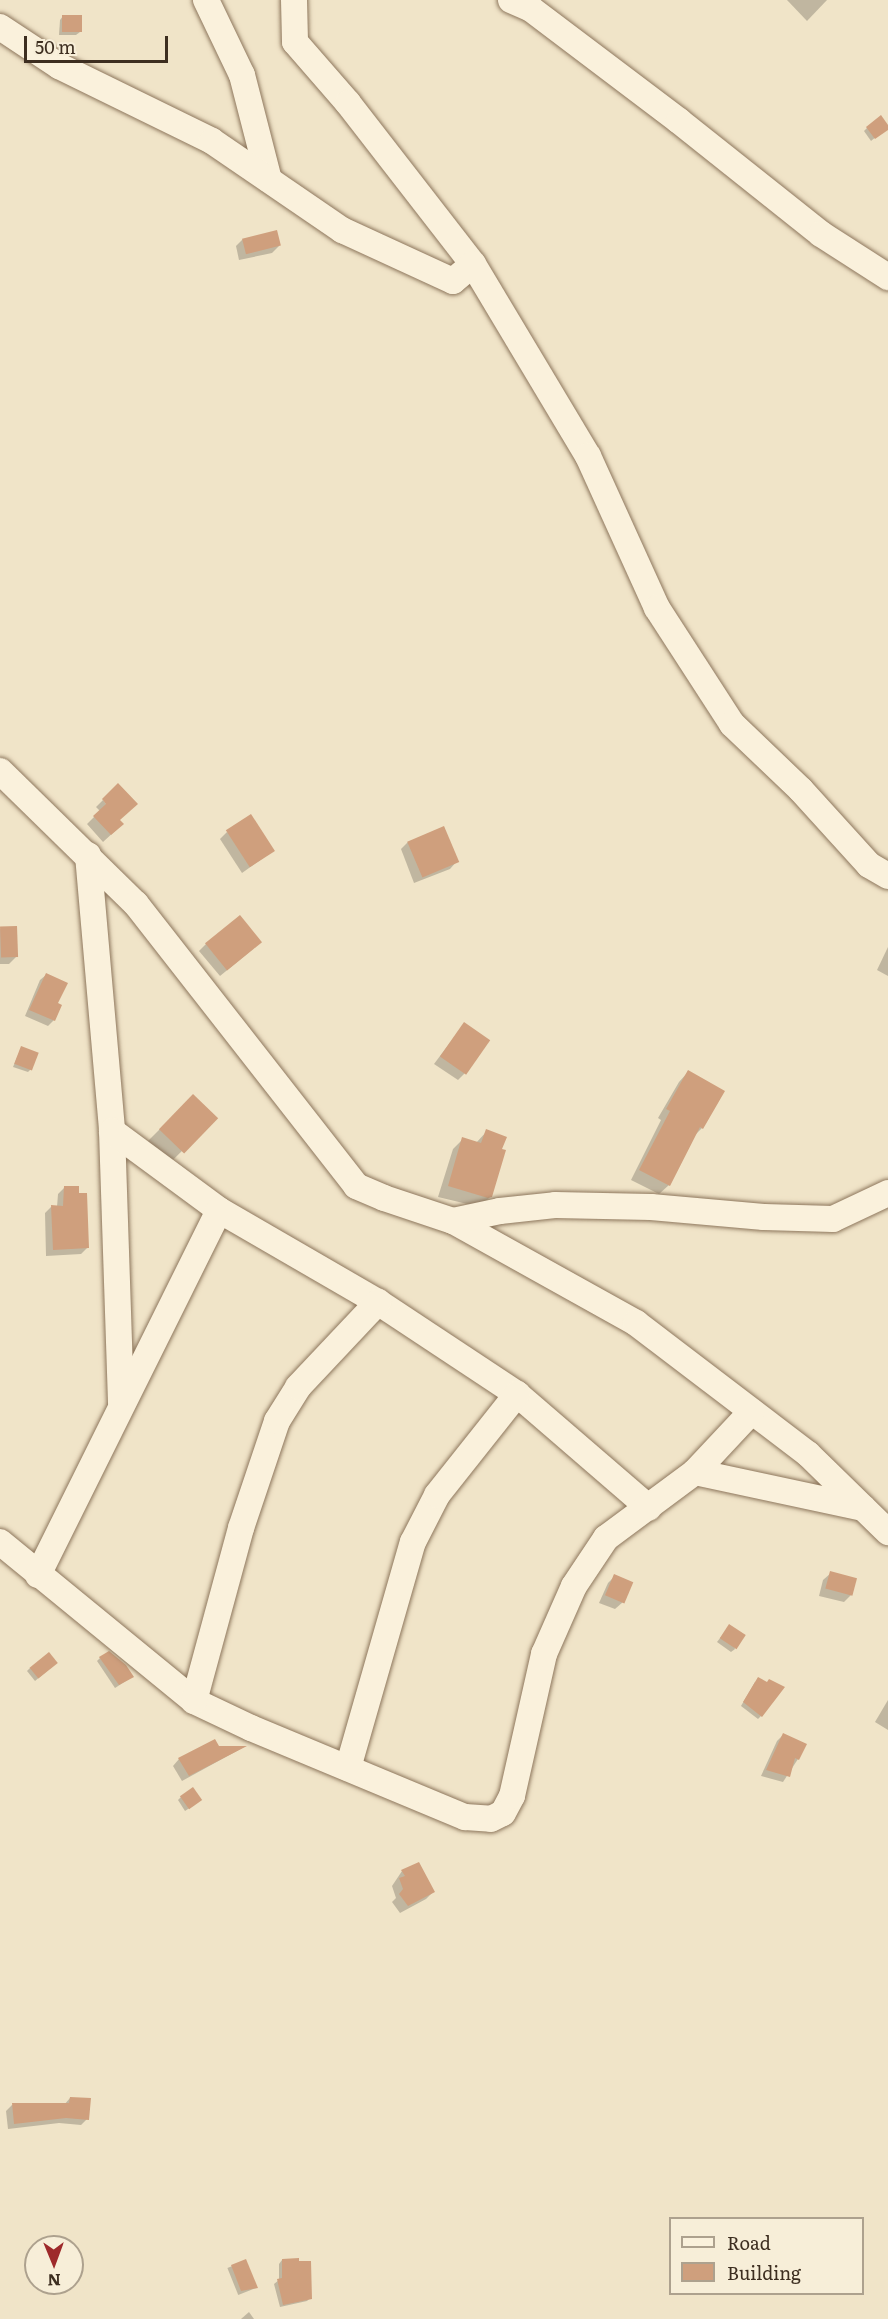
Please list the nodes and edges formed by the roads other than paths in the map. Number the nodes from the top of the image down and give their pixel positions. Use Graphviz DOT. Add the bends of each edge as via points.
graph roads {
  1 [pos="206,0"];
  2 [pos="511,0"];
  3 [pos="290,3"];
  4 [pos="0,27"];
  5 [pos="269,180"];
  6 [pos="473,264"];
  7 [pos="888,277"];
  8 [pos="0,771"];
  9 [pos="88,855"];
  10 [pos="888,876"];
  11 [pos="112,1131"];
  12 [pos="888,1192"];
  13 [pos="219,1210"];
  14 [pos="453,1221"];
  15 [pos="378,1302"];
  16 [pos="517,1394"];
  17 [pos="121,1405"];
  18 [pos="752,1411"];
  19 [pos="695,1472"];
  20 [pos="649,1508"];
  21 [pos="863,1508"];
  22 [pos="888,1532"];
  23 [pos="0,1542"];
  24 [pos="38,1575"];
  25 [pos="194,1701"];
  26 [pos="348,1768"];
  1 -- 5 [label="street" via="242,75"];
  2 -- 7 [label="street" via="531,9 821,234"];
  3 -- 6 [label="street" via="295,42 348,103"];
  4 -- 5 [label="street" via="59,66 212,141"];
  5 -- 6 [label="street" via="342,230 453,281"];
  6 -- 10 [label="street" via="588,456 657,608 732,724 801,790 869,865"];
  8 -- 9 [label="street"];
  9 -- 11 [label="street"];
  9 -- 14 [label="street" via="136,904 356,1186"];
  11 -- 13 [label="street"];
  11 -- 17 [label="street"];
  12 -- 14 [label="street" via="833,1219 555,1205"];
  13 -- 15 [label="street"];
  13 -- 17 [label="street"];
  14 -- 18 [label="street" via="636,1323"];
  15 -- 16 [label="street"];
  15 -- 25 [label="street" via="298,1387 277,1420"];
  16 -- 20 [label="street"];
  16 -- 26 [label="street" via="437,1495 413,1542"];
  17 -- 24 [label="street"];
  18 -- 19 [label="street"];
  18 -- 21 [label="street" via="808,1454"];
  19 -- 20 [label="street"];
  19 -- 21 [label="street"];
  20 -- 26 [label="street" via="606,1538 574,1586 544,1654 513,1796 503,1813 491,1819 465,1817"];
  21 -- 22 [label="street"];
  23 -- 24 [label="street"];
  24 -- 25 [label="street"];
  25 -- 26 [label="street"];
}
